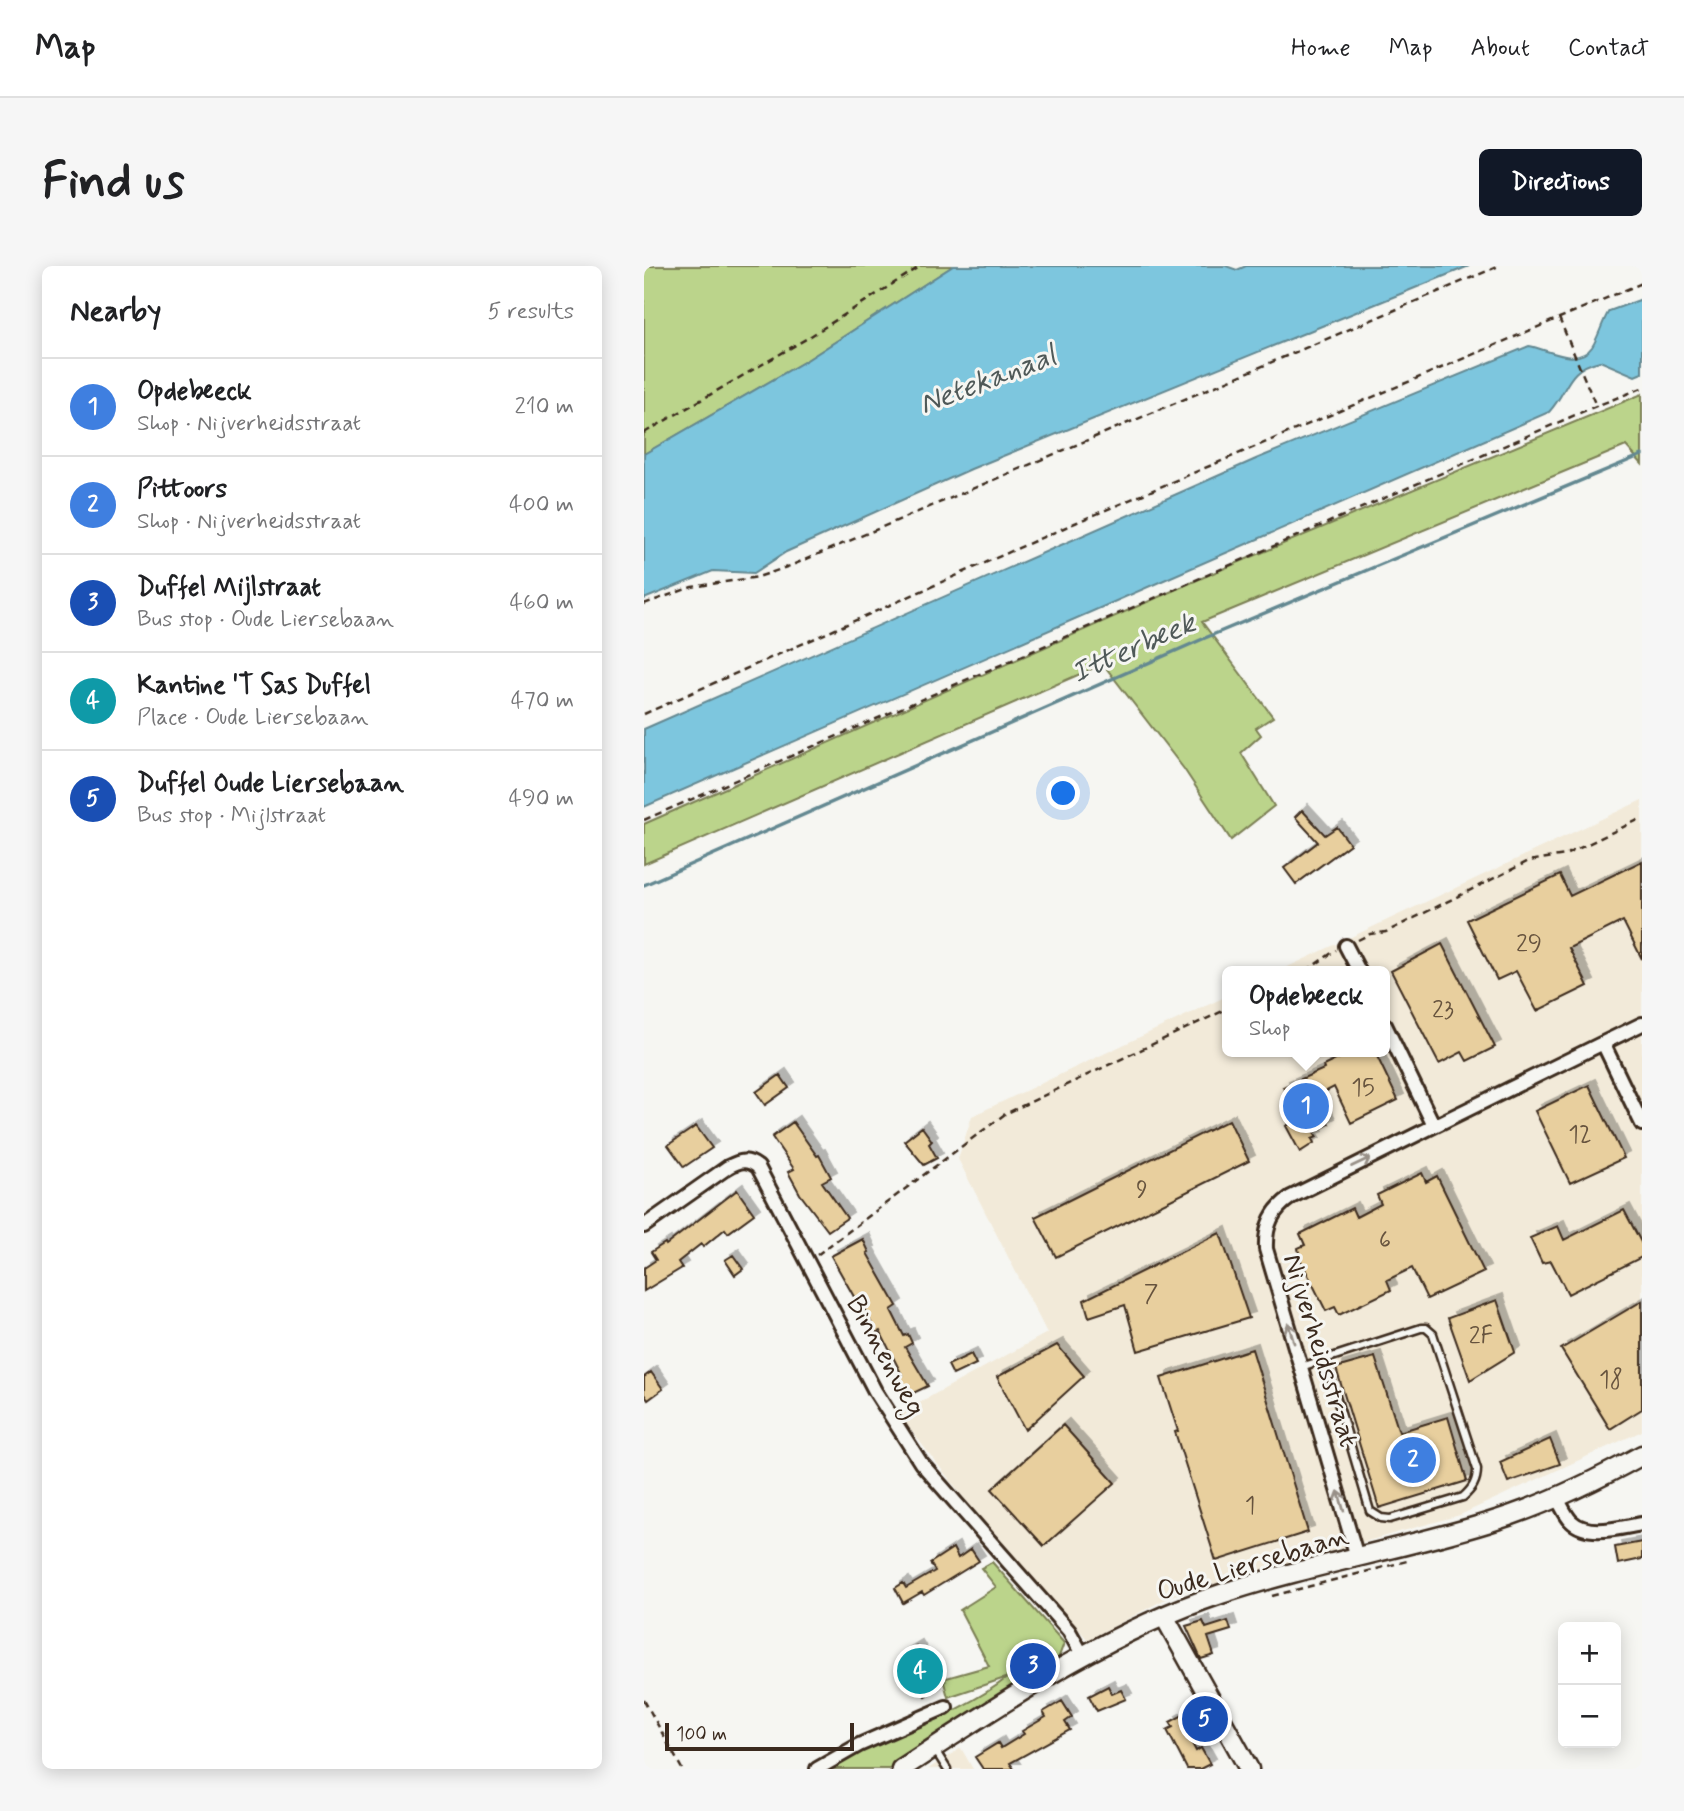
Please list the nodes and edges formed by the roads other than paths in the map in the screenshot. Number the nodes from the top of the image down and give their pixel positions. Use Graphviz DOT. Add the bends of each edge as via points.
graph roads {
  1 [pos="1346,946"];
  2 [pos="1356,966"];
  3 [pos="1642,1024"];
  4 [pos="1390,1035"];
  5 [pos="1602,1043"];
  6 [pos="1642,1124"];
  7 [pos="1434,1126"];
  8 [pos="644,1226"];
  9 [pos="1325,1359"];
  10 [pos="1301,1367"];
  11 [pos="1642,1455"];
  12 [pos="1556,1497"];
  13 [pos="1642,1524"];
  14 [pos="1357,1557"];
  15 [pos="1164,1616"];
  16 [pos="1082,1654"];
  17 [pos="946,1707"];
  18 [pos="933,1748"];
  19 [pos="817,1769"];
  20 [pos="901,1769"];
  21 [pos="947,1769"];
  22 [pos="1249,1769"];
  1 -- 2 [label="street"];
  3 -- 5 [label="street, Nijverheidsstraat"];
  4 -- 7 [label="street"];
  5 -- 6 [label="street"];
  5 -- 7 [label="street, Nijverheidsstraat"];
  10 -- 7 [label="street, Nijverheidsstraat, one-way" via="1266,1249 1271,1217 1291,1196"];
  8 -- 16 [label="street, Binnenweg" via="728,1167 740,1161 758,1167 875,1391 920,1463 1069,1631"];
  9 -- 9 [label="lane" via="1426,1328 1433,1334 1477,1469 1471,1490 1463,1497 1390,1519 1370,1511"];
  9 -- 10 [label="lane"];
  14 -- 10 [label="street, Nijverheidsstraat, one-way"];
  11 -- 12 [label="main road, Oude Liersebaan"];
  12 -- 13 [label="street" via="1580,1527 1612,1529"];
  12 -- 14 [label="main road, Oude Liersebaan" via="1392,1557"];
  14 -- 15 [label="main road, Oude Liersebaan" via="1254,1584"];
  15 -- 16 [label="main road, Oude Liersebaan"];
  15 -- 22 [label="main road"];
  16 -- 18 [label="main road, Oude Liersebaan"];
  17 -- 19 [label="street"];
  18 -- 20 [label="main road, Oude Liersebaan"];
  18 -- 21 [label="lane"];
}
